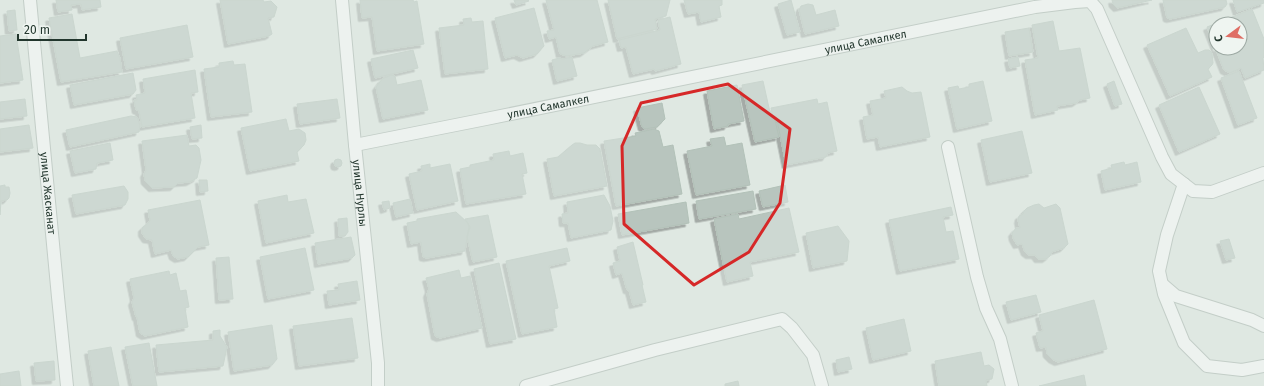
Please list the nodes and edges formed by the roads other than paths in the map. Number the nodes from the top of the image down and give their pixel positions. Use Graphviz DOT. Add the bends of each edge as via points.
graph roads {
  1 [pos="30,0"];
  2 [pos="342,0"];
  3 [pos="355,145"];
  4 [pos="948,147"];
  5 [pos="1264,173"];
  6 [pos="1184,184"];
  7 [pos="1162,284"];
  8 [pos="1264,326"];
  9 [pos="1264,366"];
  10 [pos="67,386"];
  11 [pos="378,386"];
  12 [pos="526,386"];
  13 [pos="822,386"];
  14 [pos="1012,386"];
  1 -- 10 [label="street, улица Жасканат"];
  2 -- 3 [label="street, улица Нурлы"];
  3 -- 6 [label="street, улица Самалкел" via="1035,7 1090,1 1097,9 1171,174"];
  3 -- 11 [label="street, улица Нурлы" via="378,363"];
  4 -- 14 [label="street" via="977,277 986,308 1000,339"];
  5 -- 6 [label="street, улица Самалкел" via="1212,192 1193,191"];
  6 -- 7 [label="street" via="1163,249 1159,271"];
  7 -- 8 [label="street" via="1176,296"];
  7 -- 9 [label="street" via="1184,343 1207,366 1242,370"];
  12 -- 13 [label="street" via="655,350 782,319 813,355"];
}
